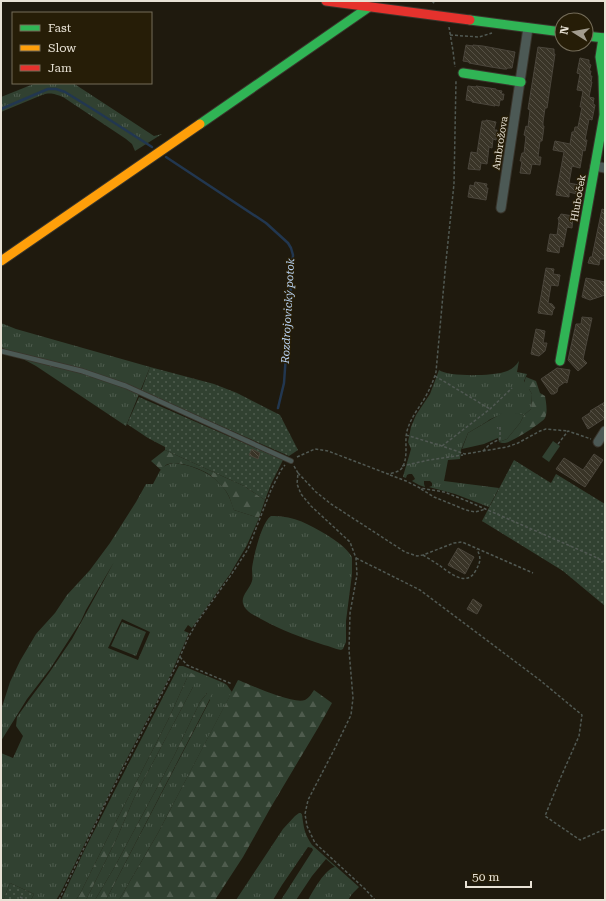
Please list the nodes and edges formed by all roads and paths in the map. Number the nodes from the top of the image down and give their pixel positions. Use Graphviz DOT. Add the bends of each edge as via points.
graph roads {
  1 [pos="326,1"];
  2 [pos="369,7"];
  3 [pos="528,28"];
  4 [pos="554,31"];
  5 [pos="493,33"];
  6 [pos="594,37"];
  7 [pos="604,38"];
  8 [pos="458,74"];
  9 [pos="604,76"];
  10 [pos="521,82"];
  11 [pos="595,166"];
  12 [pos="605,168"];
  13 [pos="501,208"];
  14 [pos="1,261"];
  15 [pos="1,351"];
  16 [pos="560,360"];
  17 [pos="435,376"];
  18 [pos="512,388"];
  19 [pos="490,409"];
  20 [pos="497,428"];
  21 [pos="568,431"];
  22 [pos="605,431"];
  23 [pos="406,435"];
  24 [pos="598,442"];
  25 [pos="558,444"];
  26 [pos="442,446"];
  27 [pos="483,451"];
  28 [pos="464,454"];
  29 [pos="291,461"];
  30 [pos="402,466"];
  31 [pos="298,473"];
  32 [pos="388,474"];
  33 [pos="420,488"];
  34 [pos="486,508"];
  35 [pos="477,549"];
  36 [pos="423,555"];
  37 [pos="356,558"];
  38 [pos="605,562"];
  39 [pos="533,573"];
  40 [pos="180,657"];
  41 [pos="232,684"];
  42 [pos="605,829"];
  43 [pos="20,897"];
  44 [pos="26,900"];
  45 [pos="59,900"];
  46 [pos="375,900"];
  1 -- 2 [label="street"];
  2 -- 3 [label="street"];
  2 -- 14 [label="street"];
  3 -- 4 [label="street"];
  3 -- 10 [label="street, Ambrožova"];
  5 -- 8 [label="path" via="479,37 450,35"];
  6 -- 7 [label="street"];
  7 -- 9 [label="street, Hluboček" via="600,57"];
  8 -- 10 [label="street"];
  8 -- 17 [label="path" via="454,184"];
  9 -- 11 [label="street, Hluboček" via="604,115"];
  10 -- 13 [label="street, Ambrožova"];
  11 -- 12 [label="street"];
  11 -- 16 [label="street, Hluboček"];
  15 -- 29 [label="lane" via="126,386"];
  17 -- 19 [label="path"];
  17 -- 23 [label="path" via="432,386 413,416"];
  18 -- 19 [label="path"];
  19 -- 26 [label="path"];
  20 -- 27 [label="path" via="500,427 500,439"];
  21 -- 24 [label="path"];
  21 -- 25 [label="path"];
  21 -- 27 [label="path" via="540,430 518,443"];
  22 -- 24 [label="street"];
  23 -- 26 [label="path"];
  23 -- 30 [label="path" via="406,453"];
  26 -- 28 [label="path"];
  27 -- 28 [label="path"];
  28 -- 30 [label="path"];
  29 -- 31 [label="path"];
  29 -- 32 [label="path" via="315,449 328,451"];
  29 -- 40 [label="path" via="280,470 248,549 197,622"];
  30 -- 32 [label="path" via="395,473"];
  31 -- 36 [label="path" via="331,504 405,552"];
  31 -- 37 [label="path" via="297,484 301,494 350,542"];
  32 -- 33 [label="path"];
  33 -- 34 [label="path" via="444,492"];
  33 -- 34 [label="path" via="434,497 466,510 475,512"];
  34 -- 38 [label="path"];
  35 -- 36 [label="path" via="462,542"];
  35 -- 36 [label="path" via="480,557 478,566 474,574 467,578 453,575"];
  35 -- 39 [label="path"];
  37 -- 42 [label="path" via="420,590 582,715 579,736 545,816 580,840"];
  37 -- 46 [label="path" via="357,575 350,613 353,698 351,715 308,800 305,814 307,826 315,843"];
  40 -- 41 [label="path" via="187,665"];
  40 -- 45 [label="path"];
  43 -- 44 [label="path"];
}
